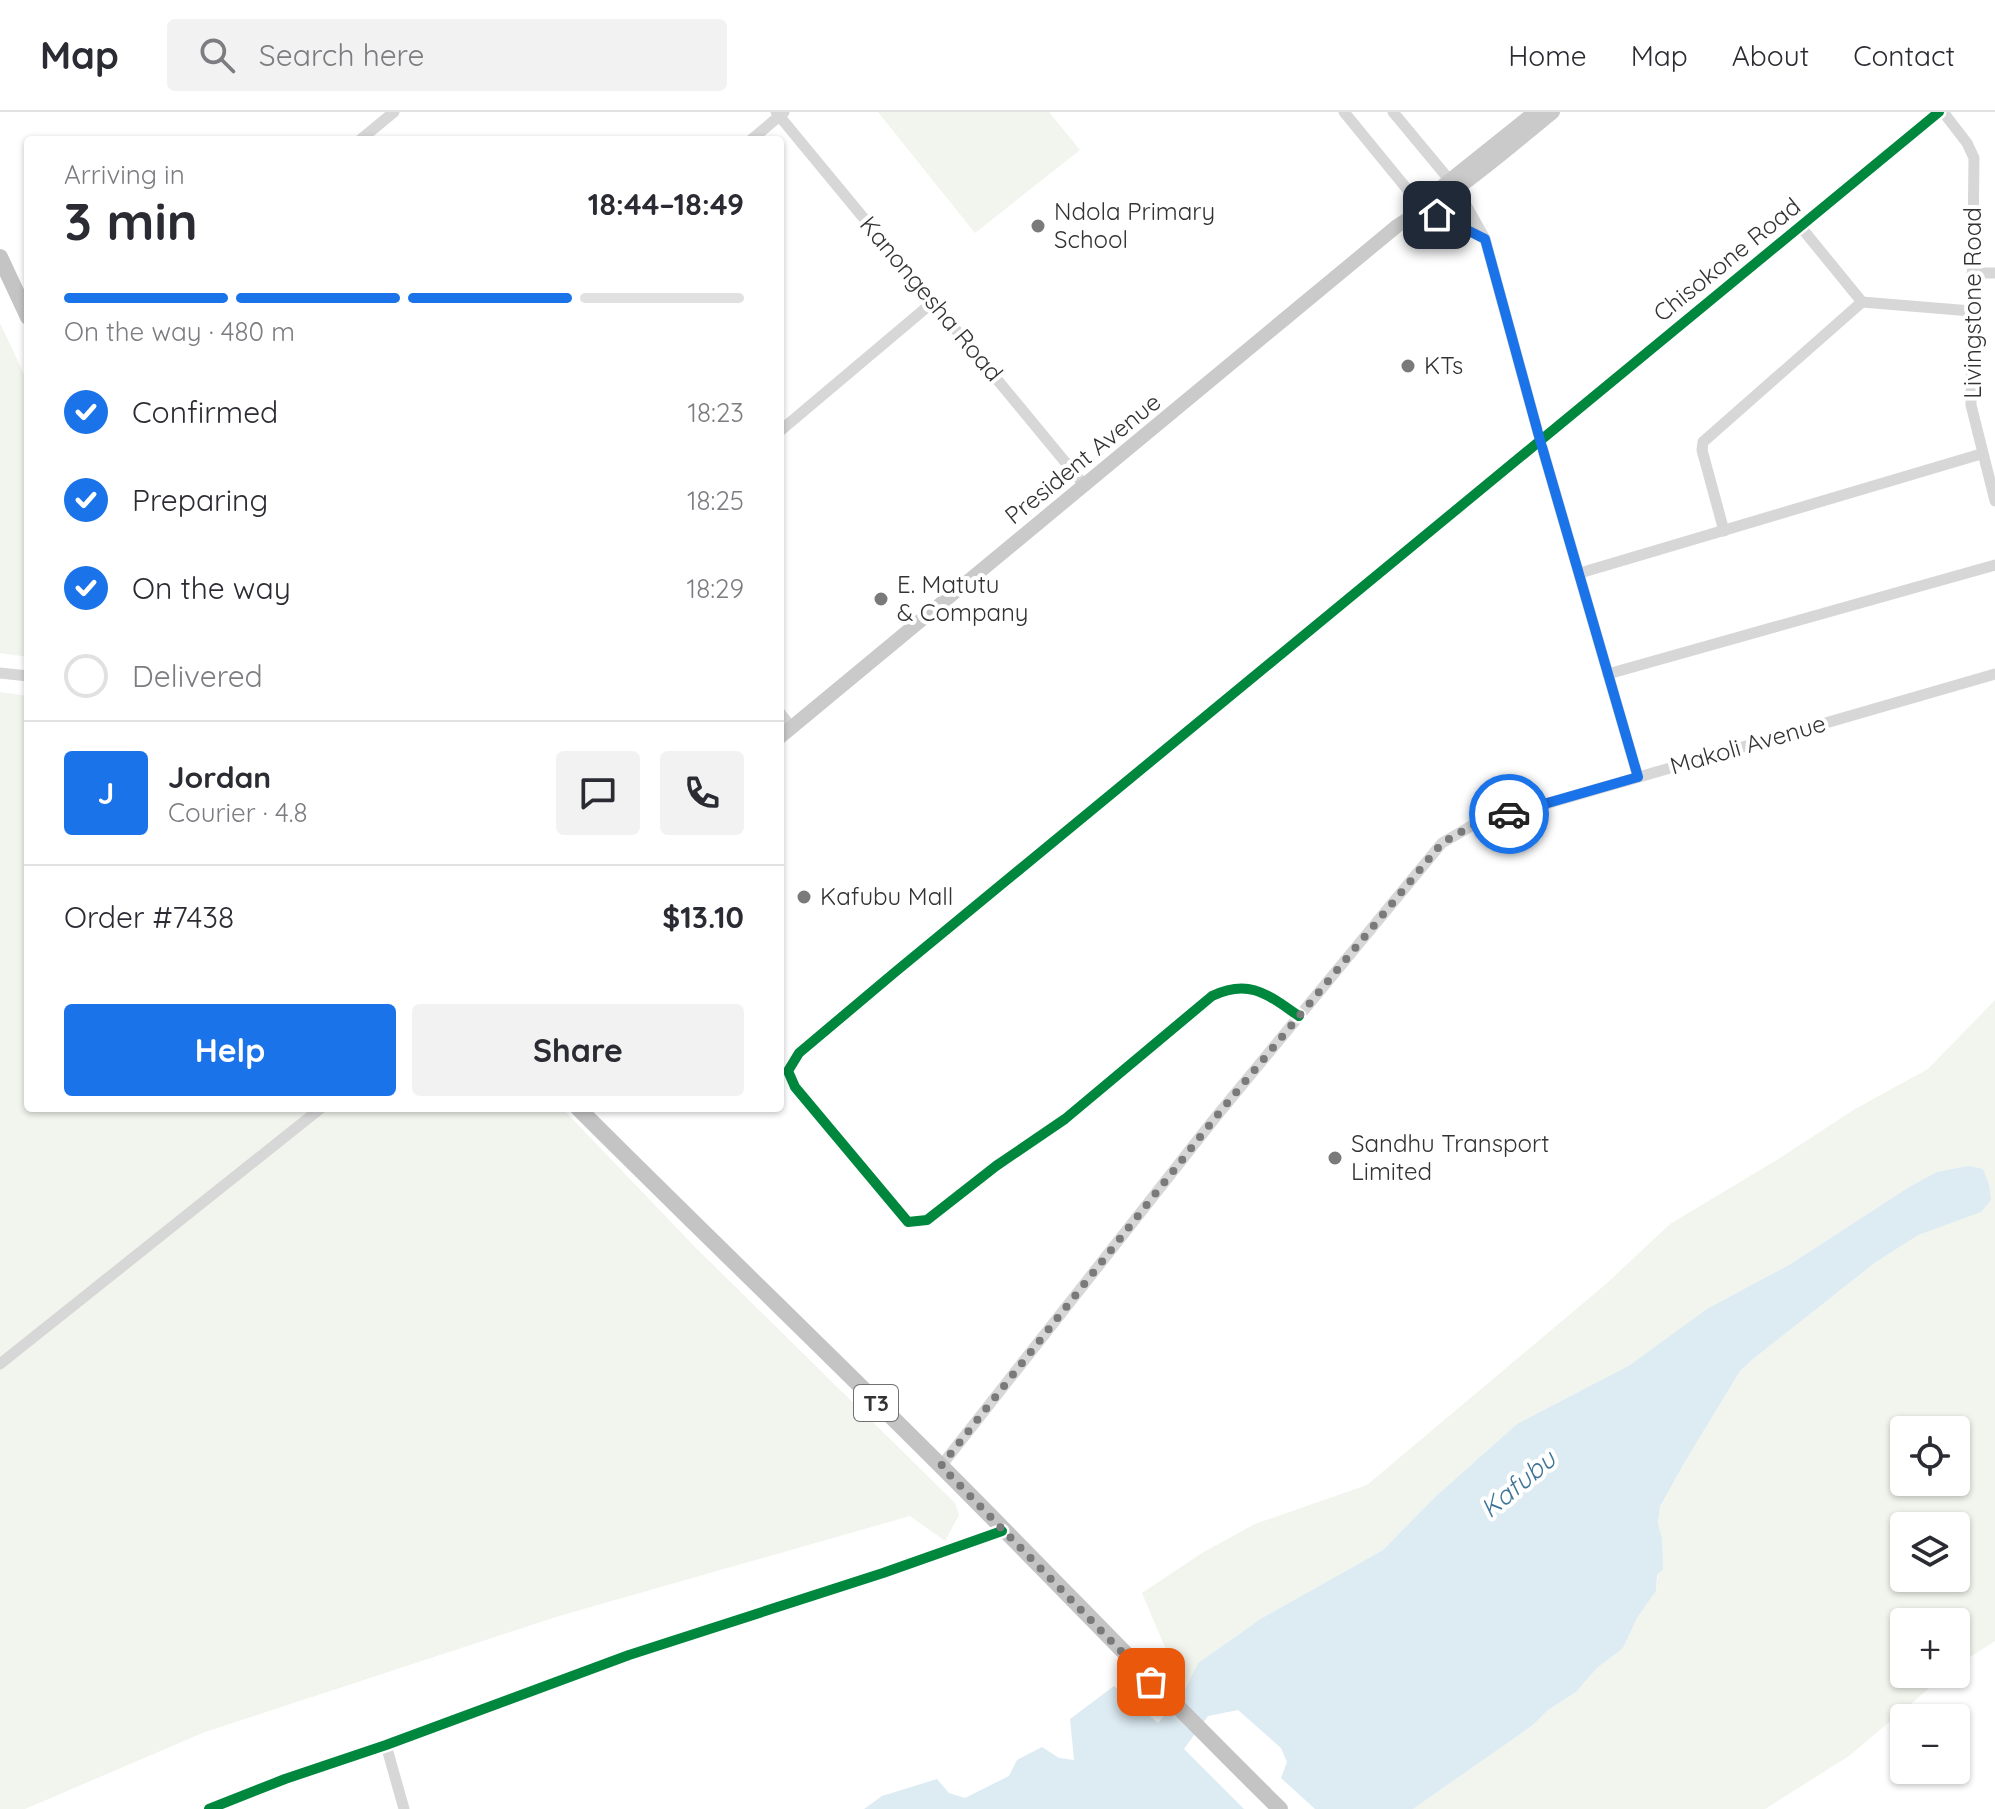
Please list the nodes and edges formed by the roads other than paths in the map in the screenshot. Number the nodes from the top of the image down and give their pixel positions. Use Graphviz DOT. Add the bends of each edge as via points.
graph roads {
  1 [pos="394,112"];
  2 [pos="1344,112"];
  3 [pos="1393,112"];
  4 [pos="1535,112"];
  5 [pos="1553,112"];
  6 [pos="1941,112"];
  7 [pos="780,113"];
  8 [pos="365,136"];
  9 [pos="755,136"];
  10 [pos="1454,185"];
  11 [pos="1420,210"];
  12 [pos="1800,226"];
  13 [pos="1485,239"];
  14 [pos="0,257"];
  15 [pos="1972,273"];
  16 [pos="1995,273"];
  17 [pos="933,302"];
  18 [pos="1862,302"];
  19 [pos="24,308"];
  20 [pos="1971,311"];
  21 [pos="784,428"];
  22 [pos="1540,440"];
  23 [pos="1981,454"];
  24 [pos="1085,486"];
  25 [pos="1995,501"];
  26 [pos="1724,531"];
  27 [pos="1995,565"];
  28 [pos="1580,573"];
  29 [pos="0,673"];
  30 [pos="1608,674"];
  31 [pos="1995,674"];
  32 [pos="24,676"];
  33 [pos="786,732"];
  34 [pos="1638,777"];
  35 [pos="1299,1016"];
  36 [pos="316,1112"];
  37 [pos="582,1112"];
  38 [pos="0,1364"];
  39 [pos="941,1466"];
  40 [pos="1002,1531"];
  41 [pos="386,1745"];
  42 [pos="215,1808"];
  43 [pos="404,1809"];
  44 [pos="1280,1809"];
  1 -- 8 [label="street"];
  2 -- 11 [label="street"];
  3 -- 10 [label="street"];
  4 -- 10 [label="main road, President Avenue"];
  5 -- 10 [label="main road, President Avenue"];
  6 -- 12 [label="street, Chisokone Road"];
  6 -- 15 [label="street, Livingstone Road" via="1974,158"];
  7 -- 9 [label="street"];
  7 -- 17 [label="street, Kanongesha Road"];
  10 -- 11 [label="main road, President Avenue"];
  10 -- 13 [label="street"];
  11 -- 13 [label="street"];
  11 -- 24 [label="main road, President Avenue"];
  12 -- 18 [label="street"];
  12 -- 22 [label="street, Chisokone Road"];
  13 -- 22 [label="street"];
  14 -- 19 [label="highway"];
  15 -- 16 [label="street"];
  15 -- 20 [label="street, Livingstone Road"];
  17 -- 21 [label="street"];
  17 -- 24 [label="street, Kanongesha Road"];
  18 -- 20 [label="street"];
  18 -- 26 [label="street" via="1703,442"];
  20 -- 23 [label="street, Livingstone Road" via="1971,405"];
  22 -- 28 [label="street"];
  22 -- 35 [label="street, Chisokone Road" via="822,1033 788,1071 795,1087 908,1222 917,1223 1065,1119 1212,996 1249,988"];
  23 -- 25 [label="street, Livingstone Road"];
  23 -- 26 [label="street"];
  24 -- 33 [label="main road, President Avenue"];
  26 -- 28 [label="street"];
  27 -- 30 [label="street"];
  28 -- 30 [label="street"];
  29 -- 32 [label="street"];
  30 -- 34 [label="street"];
  31 -- 34 [label="street, Makoli Avenue"];
  34 -- 35 [label="street, Makoli Avenue" via="1473,825 1442,843"];
  35 -- 39 [label="street, Makoli Avenue"];
  36 -- 38 [label="street"];
  37 -- 39 [label="highway, T3"];
  39 -- 40 [label="highway, T3"];
  40 -- 41 [label="street" via="629,1655"];
  40 -- 44 [label="highway, T3"];
  41 -- 42 [label="street"];
  41 -- 43 [label="street"];
}
